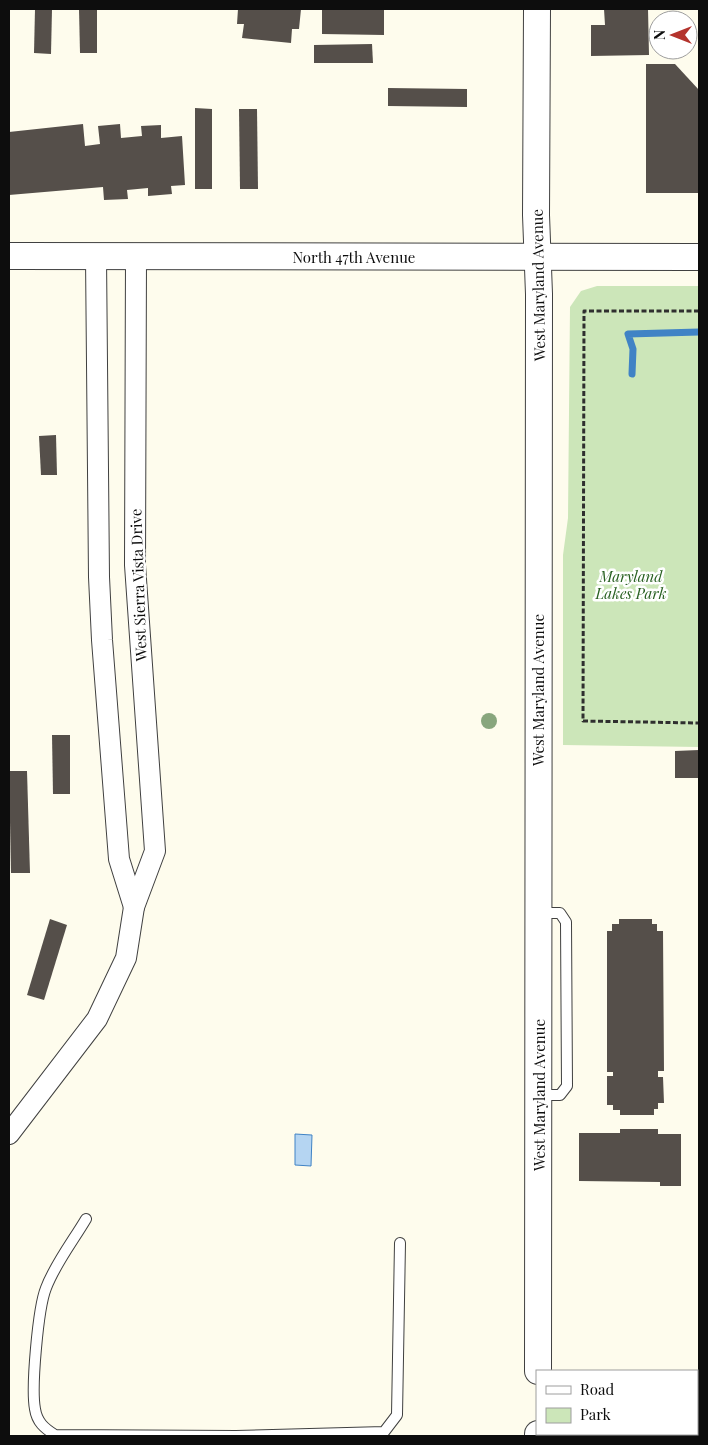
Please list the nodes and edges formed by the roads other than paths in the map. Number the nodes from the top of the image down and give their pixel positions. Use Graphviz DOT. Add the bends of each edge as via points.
graph roads {
  1 [pos="536,9"];
  2 [pos="9,256"];
  3 [pos="96,257"];
  4 [pos="538,257"];
  5 [pos="136,258"];
  6 [pos="699,258"];
  7 [pos="134,907"];
  8 [pos="9,1134"];
  9 [pos="86,1219"];
  10 [pos="400,1243"];
  11 [pos="538,1370"];
  12 [pos="236,1436"];
  1 -- 4 [label="street, West Maryland Avenue"];
  2 -- 3 [label="street, North 47th Avenue"];
  3 -- 5 [label="street, North 47th Avenue"];
  3 -- 7 [label="street, West Sierra Vista Drive" via="102,640 119,859"];
  4 -- 5 [label="street, North 47th Avenue"];
  4 -- 6 [label="street, North 47th Avenue"];
  4 -- 11 [label="street, West Maryland Avenue"];
  5 -- 7 [label="street, West Sierra Vista Drive" via="135,565 155,851"];
  7 -- 8 [label="street, West Sierra Vista Drive" via="126,958 97,1019"];
  9 -- 12 [label="lane" via="40,1304 34,1394 35,1410 42,1426 55,1435"];
  10 -- 12 [label="lane" via="397,1415 384,1432"];
}
